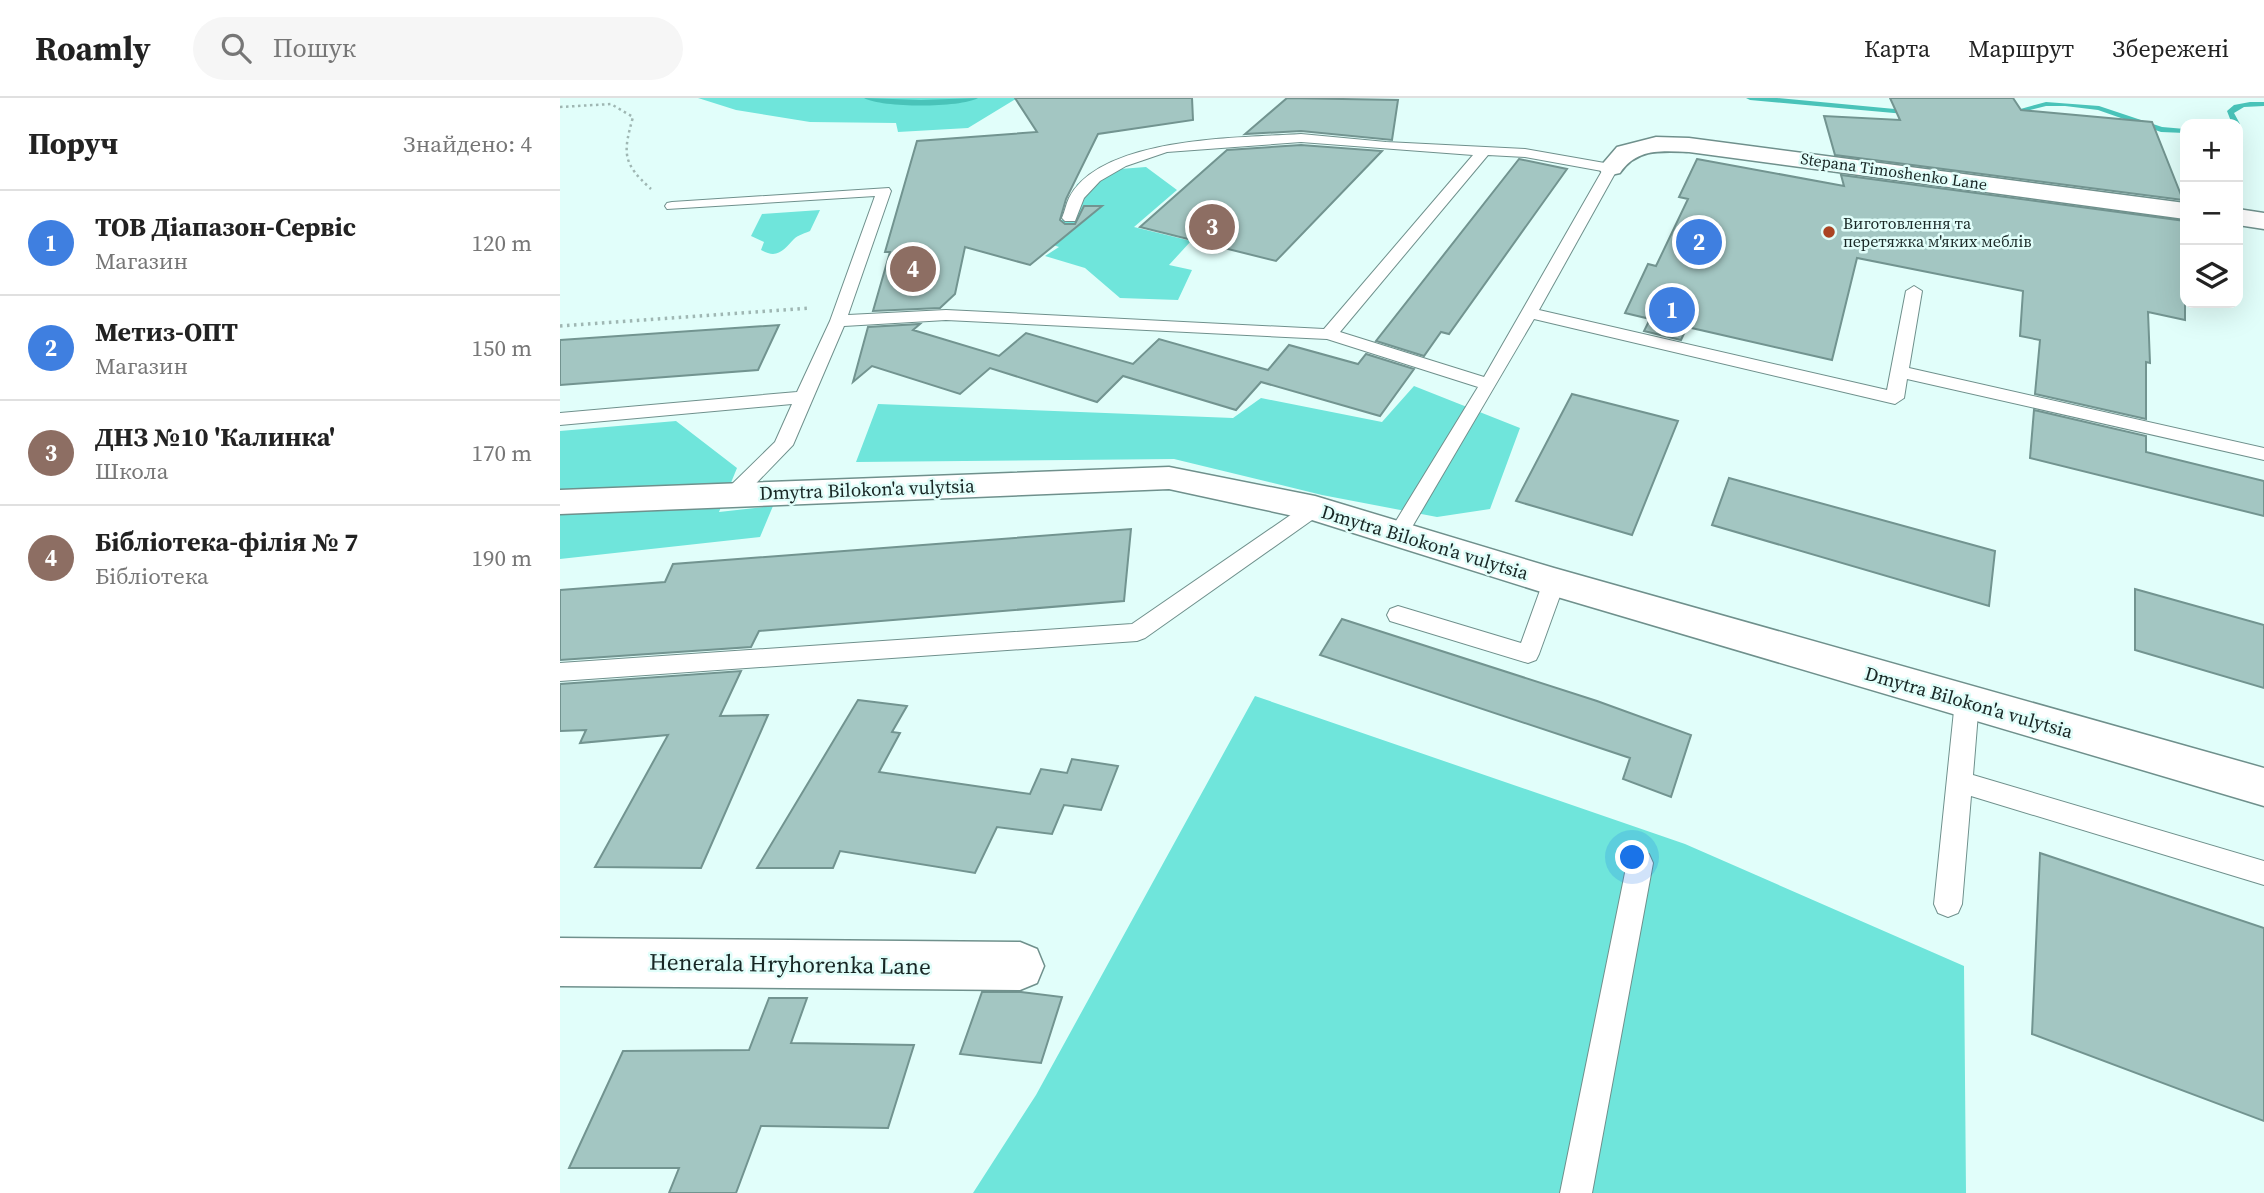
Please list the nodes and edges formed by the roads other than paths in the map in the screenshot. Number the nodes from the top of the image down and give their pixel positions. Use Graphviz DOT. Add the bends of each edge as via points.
graph roads {
  1 [pos="1484,151"];
  2 [pos="1611,168"];
  3 [pos="672,206"];
  4 [pos="2180,210"];
  5 [pos="1070,218"];
  6 [pos="2243,219"];
  7 [pos="2264,221"];
  8 [pos="1914,291"];
  9 [pos="841,313"];
  10 [pos="1529,313"];
  11 [pos="1329,334"];
  12 [pos="1900,372"];
  13 [pos="1489,384"];
  14 [pos="805,397"];
  15 [pos="560,419"];
  16 [pos="2264,454"];
  17 [pos="733,495"];
  18 [pos="560,502"];
  19 [pos="1315,508"];
  20 [pos="1398,534"];
  21 [pos="1554,582"];
  22 [pos="1398,615"];
  23 [pos="560,672"];
  24 [pos="1967,701"];
  25 [pos="1960,782"];
  26 [pos="2264,787"];
  27 [pos="1640,863"];
  28 [pos="2264,873"];
  29 [pos="1948,904"];
  30 [pos="560,962"];
  31 [pos="1020,966"];
  32 [pos="1576,1193"];
  1 -- 2 [label="lane"];
  1 -- 5 [label="lane" via="1301,138 1165,148 1121,163 1095,178 1077,197"];
  1 -- 11 [label="lane"];
  2 -- 4 [label="street, Stepana Timoshenko Lane" via="1618,156 1632,148 1689,145"];
  2 -- 10 [label="lane"];
  3 -- 9 [label="lane" via="884,191"];
  6 -- 7 [label="street"];
  8 -- 12 [label="lane"];
  9 -- 11 [label="lane"];
  9 -- 14 [label="lane"];
  10 -- 12 [label="lane" via="1895,398"];
  10 -- 13 [label="lane"];
  11 -- 13 [label="lane"];
  12 -- 16 [label="lane"];
  13 -- 20 [label="lane"];
  14 -- 15 [label="lane"];
  14 -- 17 [label="lane" via="783,445"];
  17 -- 18 [label="street, Dmytra Bilokon'a vulytsia"];
  17 -- 19 [label="street, Dmytra Bilokon'a vulytsia" via="1169,478"];
  19 -- 20 [label="street, Dmytra Bilokon'a vulytsia"];
  19 -- 23 [label="lane" via="1137,632"];
  20 -- 21 [label="street, Dmytra Bilokon'a vulytsia"];
  21 -- 22 [label="lane" via="1528,654"];
  21 -- 24 [label="street, Dmytra Bilokon'a vulytsia"];
  24 -- 25 [label="lane"];
  24 -- 26 [label="street, Dmytra Bilokon'a vulytsia"];
  25 -- 28 [label="lane"];
  25 -- 29 [label="lane"];
  27 -- 32 [label="lane"];
  30 -- 31 [label="street, Henerala Hryhorenka Lane"];
}
